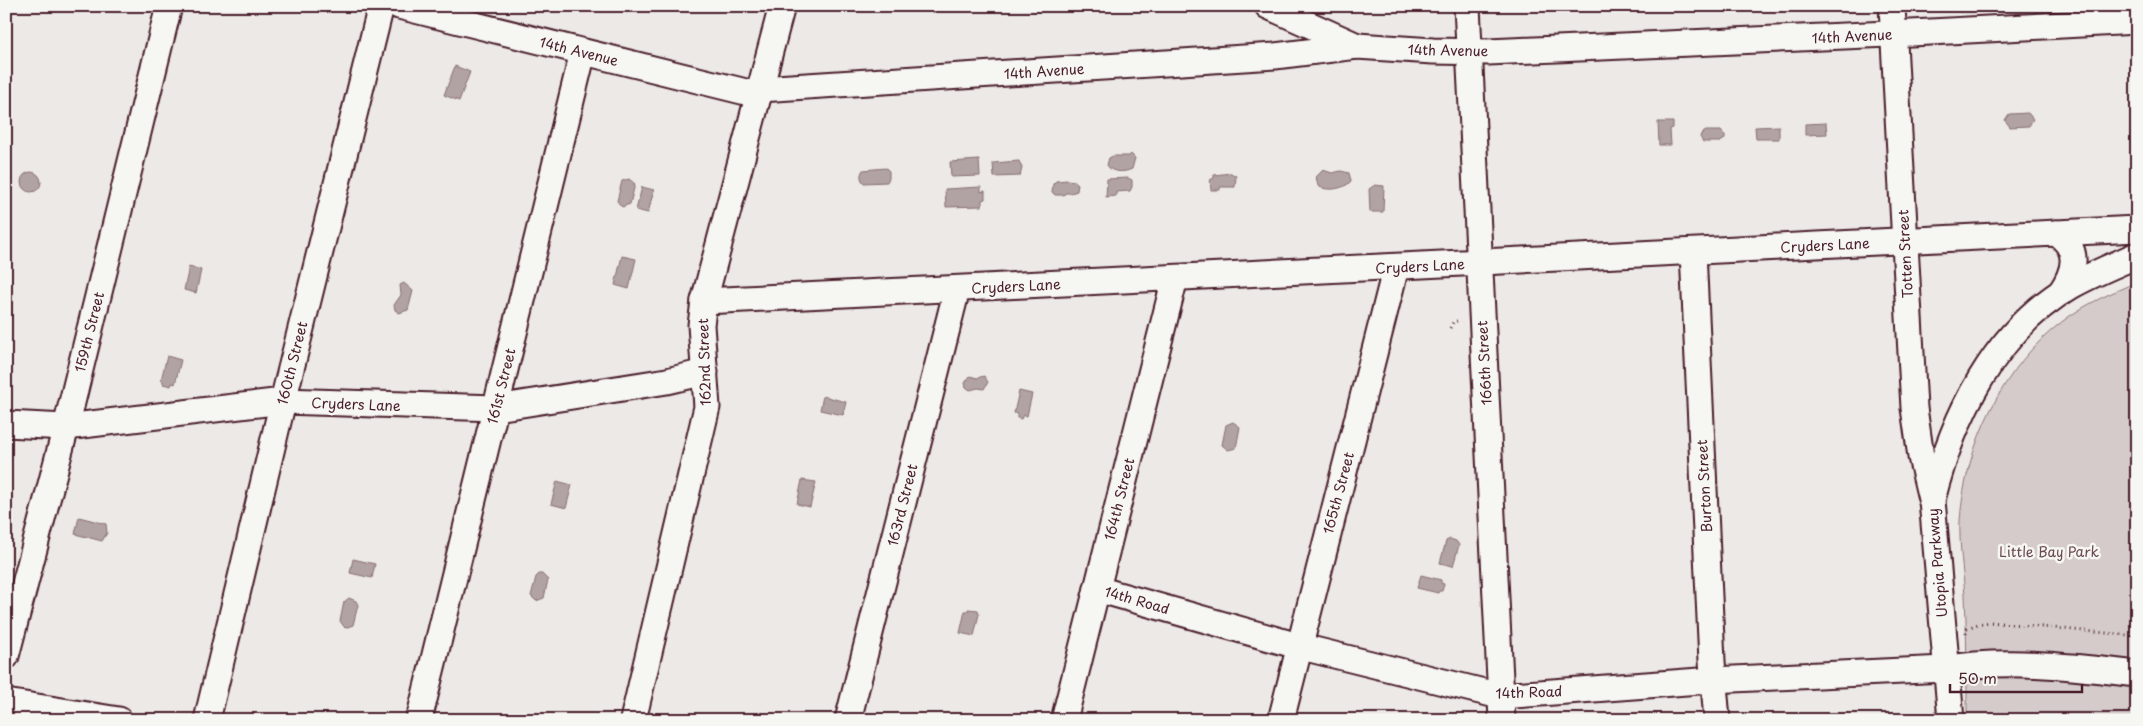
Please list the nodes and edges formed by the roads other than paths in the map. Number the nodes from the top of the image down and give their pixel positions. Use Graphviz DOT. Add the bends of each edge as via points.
graph roads {
  1 [pos="169,6"];
  2 [pos="381,6"];
  3 [pos="399,6"];
  4 [pos="782,6"];
  5 [pos="1268,6"];
  6 [pos="1467,6"];
  7 [pos="1892,6"];
  8 [pos="2137,21"];
  9 [pos="1894,34"];
  10 [pos="1357,46"];
  11 [pos="583,52"];
  12 [pos="1469,52"];
  13 [pos="759,92"];
  14 [pos="2137,229"];
  15 [pos="2056,234"];
  16 [pos="1904,241"];
  17 [pos="1694,252"];
  18 [pos="2137,255"];
  19 [pos="1480,263"];
  20 [pos="1396,267"];
  21 [pos="1175,278"];
  22 [pos="957,289"];
  23 [pos="2061,292"];
  24 [pos="704,301"];
  25 [pos="705,372"];
  26 [pos="282,401"];
  27 [pos="496,408"];
  28 [pos="6,424"];
  29 [pos="66,427"];
  30 [pos="1932,500"];
  31 [pos="1097,589"];
  32 [pos="1298,646"];
  33 [pos="6,656"];
  34 [pos="1945,669"];
  35 [pos="2137,674"];
  36 [pos="1713,680"];
  37 [pos="6,702"];
  38 [pos="1501,708"];
  39 [pos="119,720"];
  40 [pos="206,720"];
  41 [pos="419,720"];
  42 [pos="633,720"];
  43 [pos="848,720"];
  44 [pos="1064,720"];
  45 [pos="1281,720"];
  46 [pos="1717,720"];
  47 [pos="1951,720"];
  1 -- 29 [label="street, 159th Street"];
  2 -- 26 [label="street, 160th Street"];
  3 -- 11 [label="street, 14th Avenue"];
  4 -- 13 [label="street, 162nd Street"];
  5 -- 10 [label="street"];
  6 -- 12 [label="street, 166th Street"];
  7 -- 9 [label="street, Totten Street"];
  8 -- 9 [label="street, 14th Avenue"];
  9 -- 12 [label="street, 14th Avenue"];
  9 -- 16 [label="street, Totten Street"];
  10 -- 12 [label="street, 14th Avenue"];
  10 -- 13 [label="street, 14th Avenue" via="1275,56"];
  11 -- 13 [label="street, 14th Avenue"];
  11 -- 27 [label="street, 161st Street"];
  12 -- 19 [label="street, 166th Street"];
  13 -- 24 [label="street, 162nd Street"];
  14 -- 15 [label="street, Cryders Lane"];
  15 -- 16 [label="street, Cryders Lane"];
  15 -- 23 [label="street" via="2068,242 2073,254 2071,273"];
  16 -- 17 [label="street, Cryders Lane"];
  16 -- 30 [label="street, Totten Street" via="1914,408 1921,457"];
  17 -- 19 [label="street, Cryders Lane"];
  17 -- 36 [label="street, Burton Street"];
  18 -- 23 [label="street, Utopia Parkway"];
  19 -- 20 [label="street, Cryders Lane"];
  19 -- 38 [label="street, 166th Street"];
  20 -- 21 [label="street, Cryders Lane"];
  20 -- 32 [label="street, 165th Street"];
  21 -- 22 [label="street, Cryders Lane"];
  21 -- 31 [label="street, 164th Street"];
  22 -- 24 [label="street, Cryders Lane"];
  22 -- 43 [label="street, 163rd Street"];
  23 -- 30 [label="street, Utopia Parkway" via="2028,319 1984,371 1955,428"];
  24 -- 25 [label="street, 162nd Street" via="701,326"];
  25 -- 27 [label="street, Cryders Lane"];
  25 -- 42 [label="street, 162nd Street" via="707,407"];
  26 -- 27 [label="street, Cryders Lane"];
  26 -- 29 [label="street, Cryders Lane"];
  26 -- 40 [label="street, 160th Street"];
  27 -- 41 [label="street, 161st Street"];
  28 -- 29 [label="street, Cryders Lane"];
  29 -- 33 [label="street, 159th Street"];
  30 -- 34 [label="street, Utopia Parkway"];
  31 -- 32 [label="street, 14th Road"];
  31 -- 44 [label="street, 164th Street"];
  32 -- 38 [label="street, 14th Road"];
  32 -- 45 [label="street, 165th Street"];
  34 -- 35 [label="street, 14th Road" via="1989,664"];
  34 -- 36 [label="street, 14th Road"];
  34 -- 47 [label="street, Utopia Parkway"];
  36 -- 38 [label="street, 14th Road"];
  36 -- 46 [label="street, Burton Street"];
  37 -- 39 [label="street"];
}
